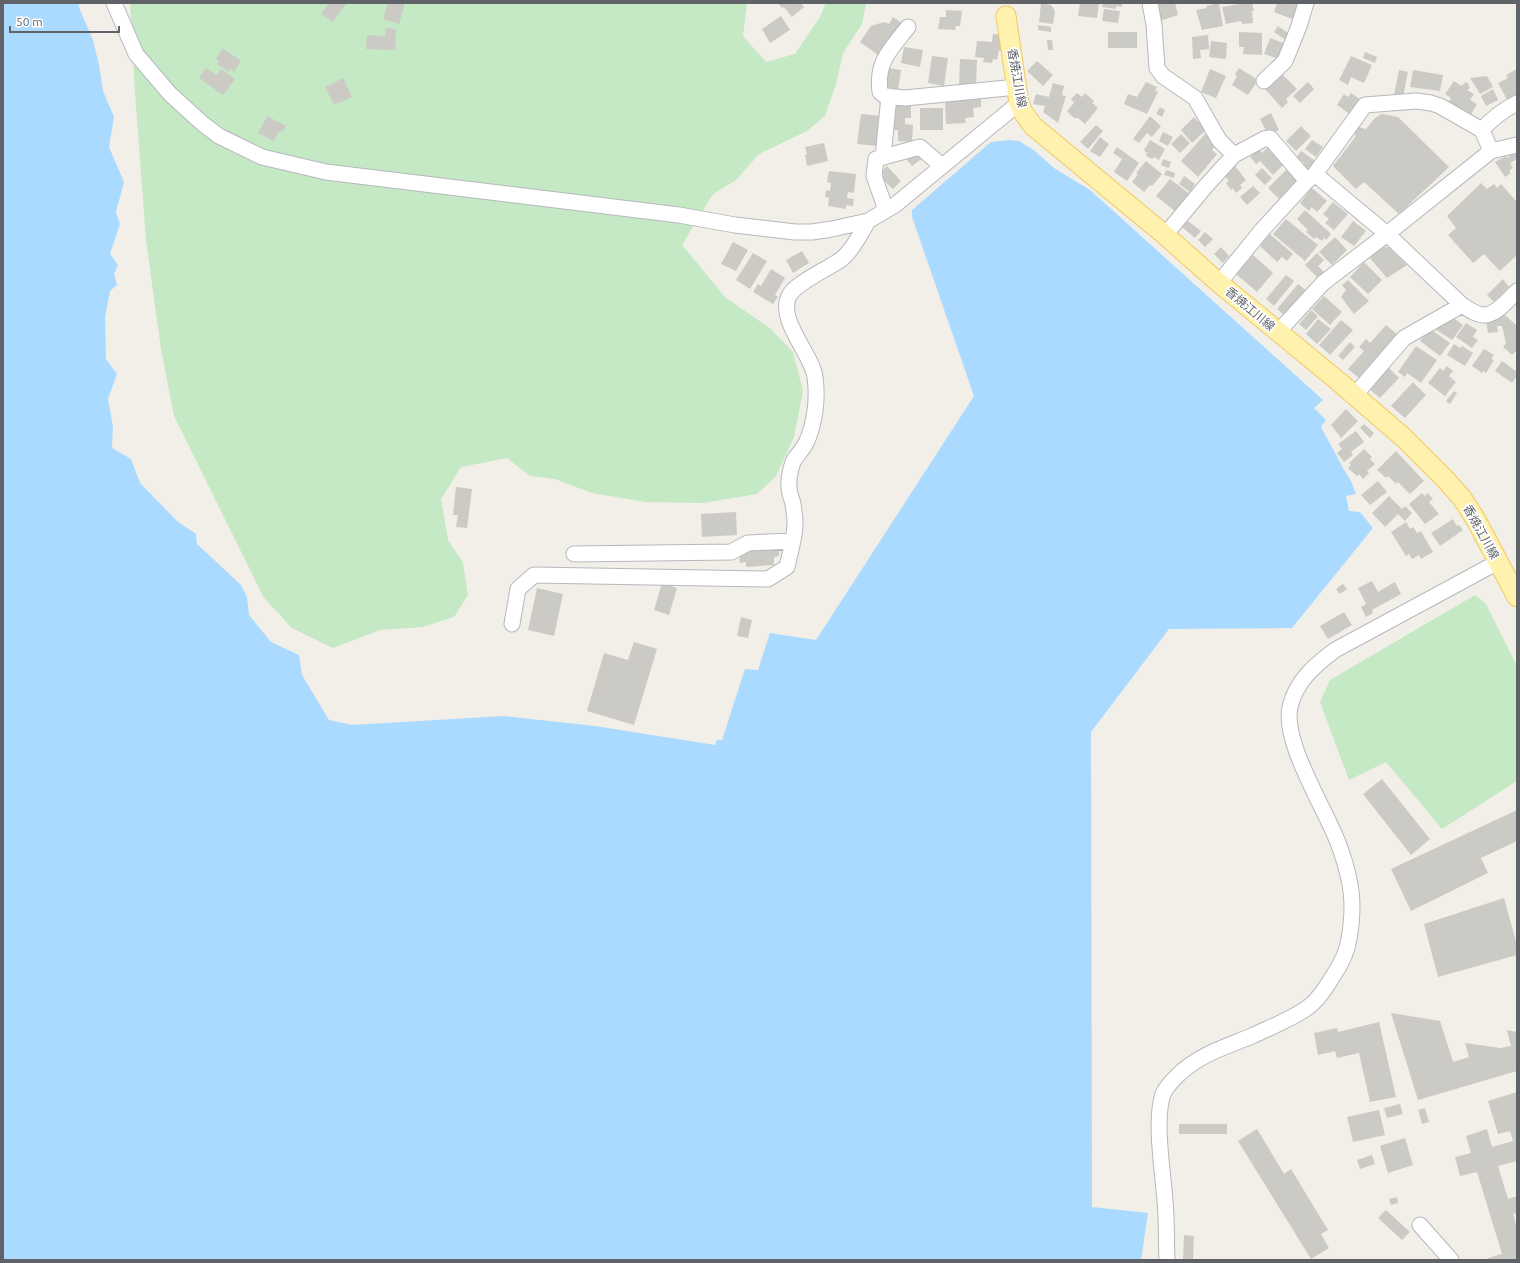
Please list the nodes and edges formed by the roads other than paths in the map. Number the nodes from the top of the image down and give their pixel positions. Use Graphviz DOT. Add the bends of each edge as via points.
graph roads {
  1 [pos="114,3"];
  2 [pos="1150,3"];
  3 [pos="1306,3"];
  4 [pos="1006,16"];
  5 [pos="908,27"];
  6 [pos="1264,81"];
  7 [pos="1018,95"];
  8 [pos="889,96"];
  9 [pos="1517,103"];
  10 [pos="1482,130"];
  11 [pos="1517,145"];
  12 [pos="1491,151"];
  13 [pos="1234,155"];
  14 [pos="883,157"];
  15 [pos="942,166"];
  16 [pos="1311,178"];
  17 [pos="886,210"];
  18 [pos="868,221"];
  19 [pos="1387,234"];
  20 [pos="1165,235"];
  21 [pos="1219,283"];
  22 [pos="1517,291"];
  23 [pos="1462,305"];
  24 [pos="1278,332"];
  25 [pos="1354,396"];
  26 [pos="793,541"];
  27 [pos="574,554"];
  28 [pos="1498,562"];
  29 [pos="1517,598"];
  30 [pos="512,624"];
  31 [pos="1420,1225"];
  32 [pos="1167,1260"];
  33 [pos="1451,1260"];
  1 -- 18 [label="street" via="136,54 170,94 220,136 262,157 326,172 679,215 795,232 832,229"];
  2 -- 13 [label="street" via="1157,68 1163,76 1195,98 1219,140"];
  3 -- 6 [label="street" via="1285,61"];
  4 -- 7 [label="main road, 香焼江川線"];
  5 -- 8 [label="street" via="881,64 880,92"];
  7 -- 8 [label="street" via="905,98"];
  7 -- 15 [label="street"];
  7 -- 20 [label="main road, 香焼江川線" via="1027,118 1037,129"];
  8 -- 14 [label="street"];
  9 -- 10 [label="street" via="1496,115"];
  10 -- 12 [label="street"];
  10 -- 16 [label="street" via="1431,103 1416,101 1365,105"];
  11 -- 12 [label="street"];
  12 -- 19 [label="street"];
  13 -- 16 [label="street" via="1270,138"];
  13 -- 20 [label="street"];
  14 -- 15 [label="street" via="920,147"];
  14 -- 17 [label="street" via="876,159 874,176"];
  15 -- 17 [label="street"];
  16 -- 19 [label="street"];
  16 -- 21 [label="street" via="1262,230"];
  17 -- 18 [label="street"];
  18 -- 26 [label="street" via="843,257 792,292 787,301 789,320 815,377 816,400 806,443 793,462 789,487 795,522"];
  19 -- 23 [label="street"];
  19 -- 24 [label="street" via="1323,283"];
  20 -- 21 [label="main road, 香焼江川線"];
  21 -- 24 [label="main road, 香焼江川線"];
  22 -- 23 [label="street" via="1498,309 1486,315"];
  23 -- 25 [label="street" via="1404,338"];
  24 -- 25 [label="main road, 香焼江川線"];
  25 -- 28 [label="main road, 香焼江川線" via="1404,438 1462,498"];
  26 -- 27 [label="street" via="748,543 731,552"];
  26 -- 30 [label="street" via="787,567 768,579 534,576 518,589"];
  28 -- 29 [label="main road, 香焼江川線"];
  28 -- 32 [label="street" via="1335,650 1319,662 1296,689 1290,708 1290,726 1294,744 1340,846 1349,878 1352,915 1349,942 1339,967 1324,991 1306,1009 1188,1065 1164,1092 1159,1119"];
  31 -- 33 [label="street"];
}
